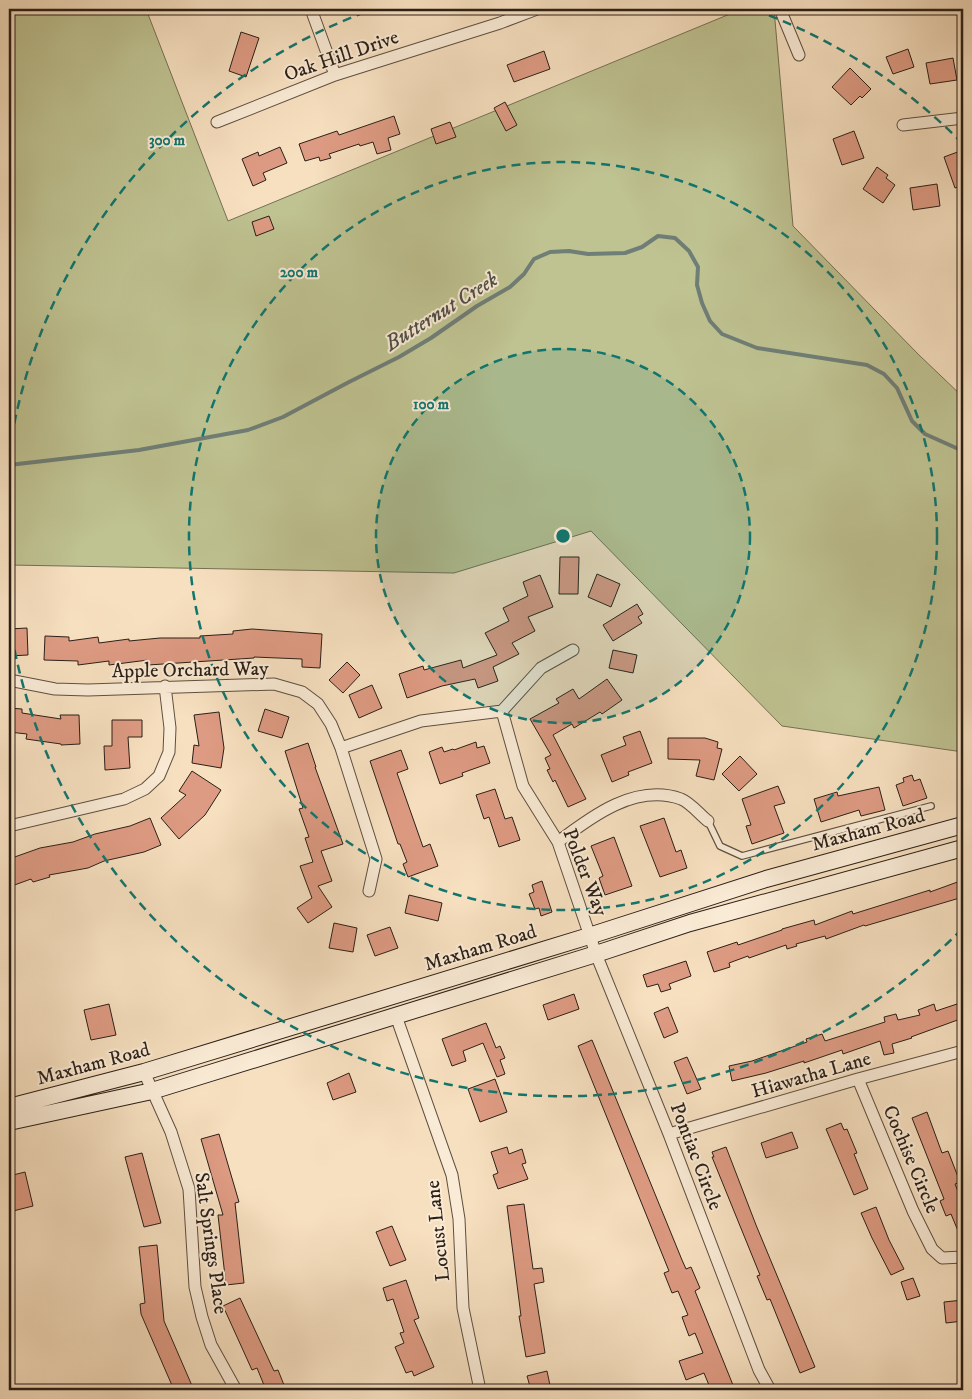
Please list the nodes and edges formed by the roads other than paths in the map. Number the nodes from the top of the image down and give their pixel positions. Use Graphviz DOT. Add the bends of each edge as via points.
graph roads {
  1 [pos="311,9"];
  2 [pos="537,9"];
  3 [pos="780,9"];
  4 [pos="799,55"];
  5 [pos="335,75"];
  6 [pos="963,118"];
  7 [pos="217,122"];
  8 [pos="903,126"];
  9 [pos="573,650"];
  10 [pos="9,680"];
  11 [pos="165,686"];
  12 [pos="502,711"];
  13 [pos="341,748"];
  14 [pos="931,806"];
  15 [pos="708,821"];
  16 [pos="963,825"];
  17 [pos="10,826"];
  18 [pos="558,842"];
  19 [pos="963,848"];
  20 [pos="369,891"];
  21 [pos="590,936"];
  22 [pos="596,954"];
  23 [pos="396,1016"];
  24 [pos="963,1050"];
  25 [pos="144,1072"];
  26 [pos="858,1079"];
  27 [pos="152,1091"];
  28 [pos="9,1107"];
  29 [pos="9,1122"];
  30 [pos="669,1134"];
  31 [pos="963,1257"];
  32 [pos="236,1390"];
  33 [pos="480,1390"];
  34 [pos="770,1390"];
  1 -- 5 [label="street"];
  2 -- 5 [label="street, Oak Hill Drive"];
  3 -- 4 [label="street"];
  5 -- 7 [label="street, Oak Hill Drive"];
  6 -- 8 [label="street"];
  9 -- 12 [label="street" via="541,668"];
  10 -- 11 [label="street, Apple Orchard Way" via="55,689"];
  11 -- 13 [label="street, Apple Orchard Way" via="274,684 302,692 318,704"];
  11 -- 17 [label="street" via="169,752 159,776 145,789 124,799"];
  12 -- 13 [label="street" via="421,721"];
  12 -- 18 [label="street, Polder Way" via="523,786"];
  13 -- 20 [label="street, Apple Orchard Way" via="376,859"];
  14 -- 15 [label="lane" via="742,856 720,846"];
  15 -- 18 [label="street" via="683,800 660,794 644,796 603,812"];
  16 -- 21 [label="main road, Maxham Road" via="766,879"];
  18 -- 21 [label="street, Polder Way"];
  19 -- 22 [label="main road, Maxham Road" via="690,923"];
  21 -- 22 [label="street, Pontiac Circle"];
  21 -- 25 [label="main road, Maxham Road"];
  22 -- 23 [label="main road, Maxham Road"];
  22 -- 30 [label="street, Pontiac Circle"];
  23 -- 27 [label="main road, Maxham Road"];
  23 -- 33 [label="street, Locust Lane" via="452,1175 459,1219 464,1308"];
  24 -- 26 [label="street, Hiawatha Lane"];
  25 -- 27 [label="street, Salt Springs Place"];
  25 -- 28 [label="main road, Maxham Road"];
  26 -- 30 [label="street, Hiawatha Lane"];
  26 -- 31 [label="street, Cochise Circle" via="932,1249 942,1258"];
  27 -- 29 [label="main road, Maxham Road"];
  27 -- 32 [label="street, Salt Springs Place" via="171,1132 188,1189 195,1287 202,1317 211,1345"];
  30 -- 34 [label="street, Pontiac Circle" via="759,1370"];
}
